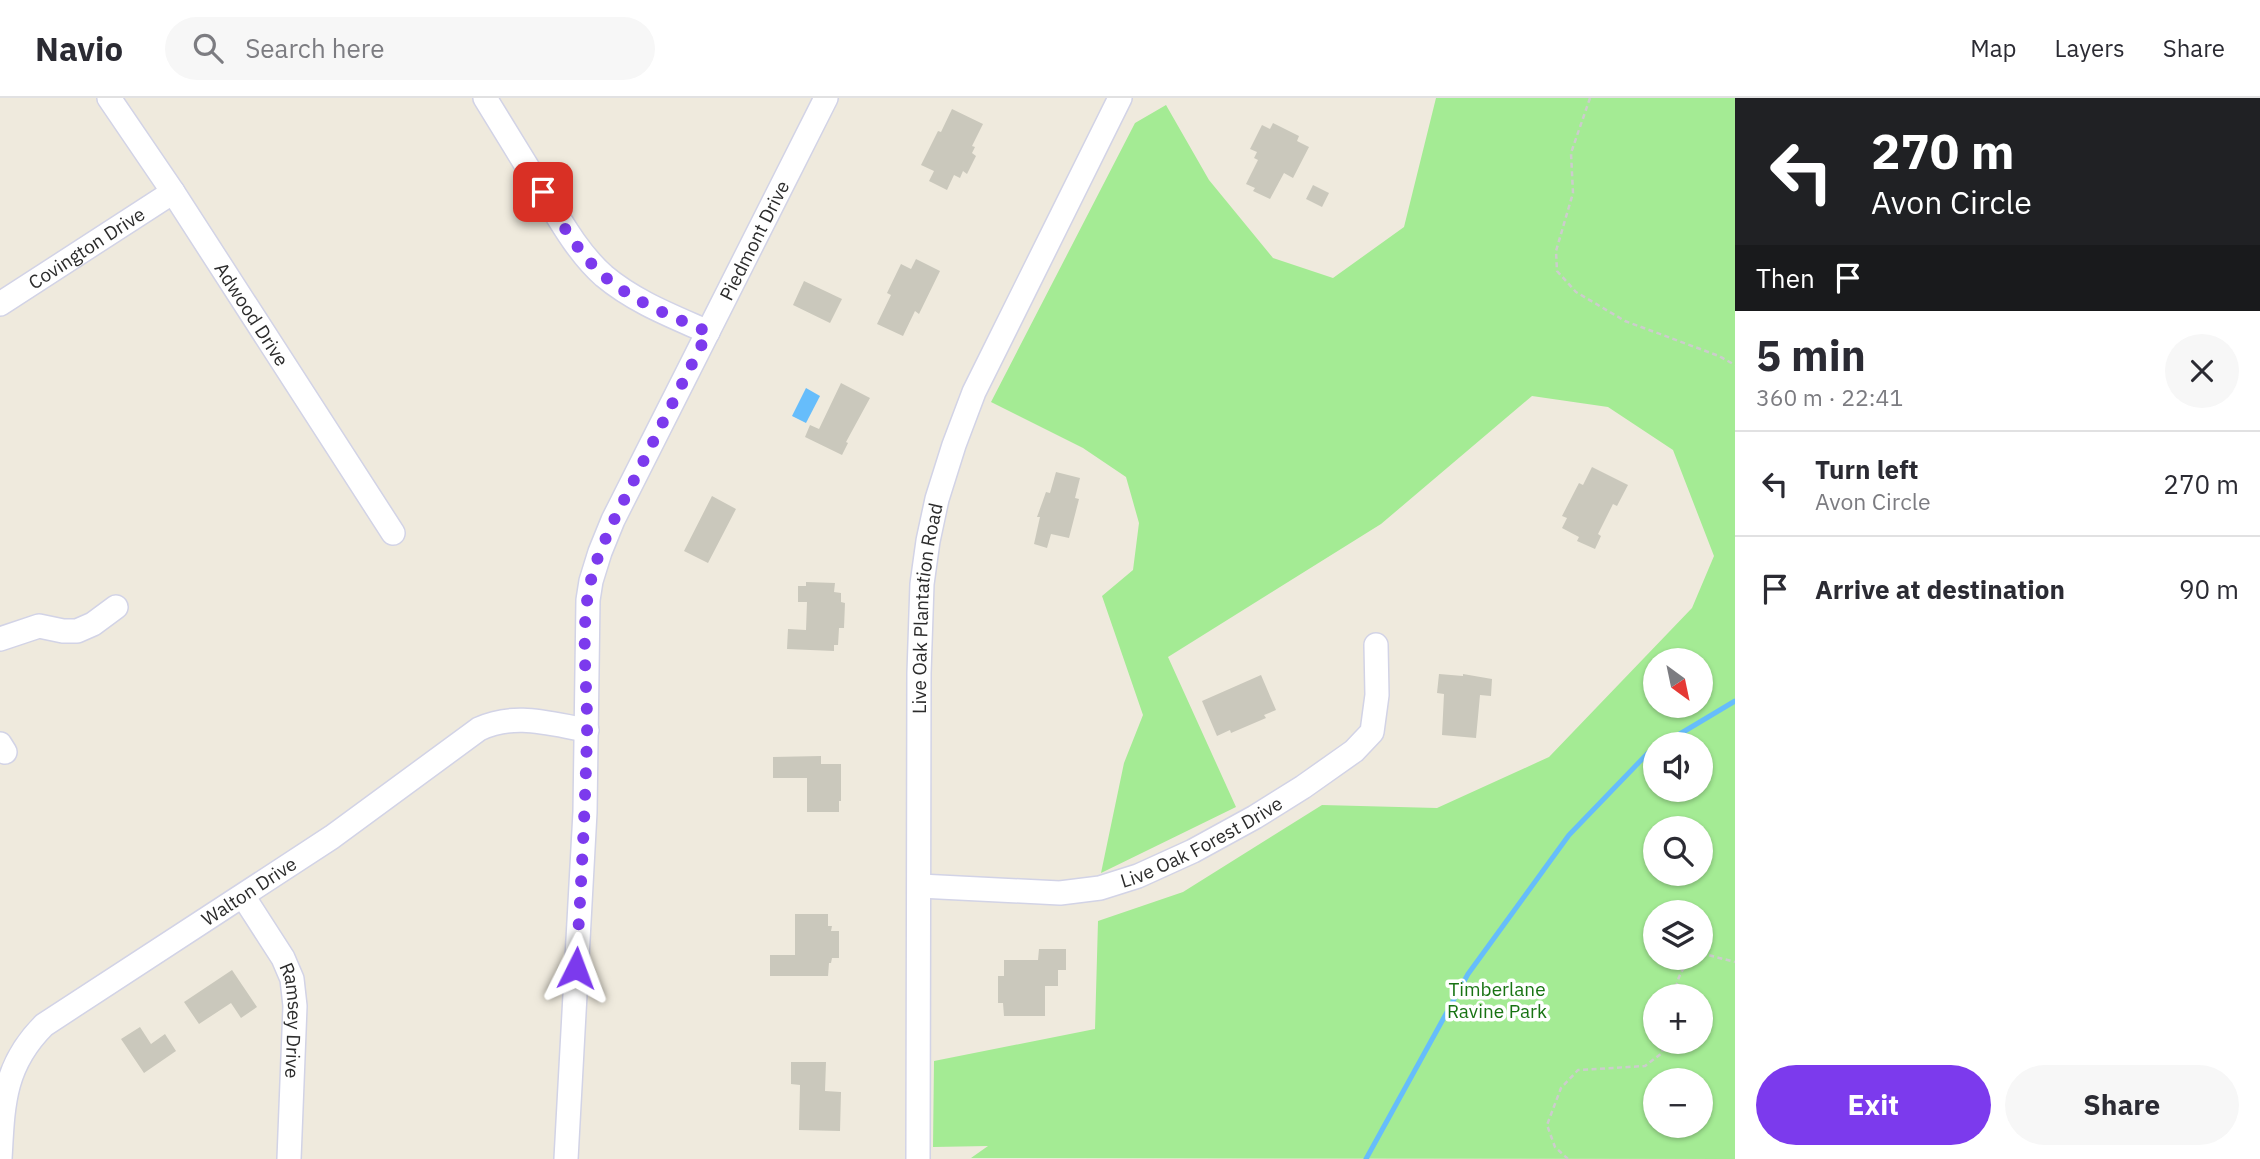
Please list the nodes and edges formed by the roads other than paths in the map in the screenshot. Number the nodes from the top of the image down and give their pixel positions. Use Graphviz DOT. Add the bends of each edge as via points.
graph roads {
  1 [pos="109,98"];
  2 [pos="485,98"];
  3 [pos="826,98"];
  4 [pos="1119,98"];
  5 [pos="173,192"];
  6 [pos="0,304"];
  7 [pos="708,332"];
  8 [pos="393,533"];
  9 [pos="116,607"];
  10 [pos="0,639"];
  11 [pos="1376,645"];
  12 [pos="587,730"];
  13 [pos="919,886"];
  14 [pos="243,896"];
  15 [pos="0,1159"];
  16 [pos="289,1159"];
  17 [pos="566,1159"];
  18 [pos="918,1159"];
  1 -- 5 [label="street, Adwood Drive"];
  2 -- 7 [label="street" via="557,216 602,274 648,305"];
  3 -- 7 [label="street, Piedmont Drive"];
  4 -- 13 [label="street, Live Oak Plantation Road" via="974,392 937,499 922,584"];
  5 -- 6 [label="street, Covington Drive"];
  5 -- 8 [label="street, Adwood Drive"];
  7 -- 12 [label="street, Piedmont Drive" via="597,562 588,600"];
  9 -- 10 [label="street" via="77,631 39,626"];
  11 -- 13 [label="street, Live Oak Forest Drive" via="1372,732 1303,788 1193,851 1100,888 1060,892"];
  12 -- 14 [label="street, Walton Drive" via="528,720 506,720 479,729"];
  12 -- 17 [label="street, Piedmont Drive"];
  13 -- 18 [label="street, Live Oak Plantation Road"];
  14 -- 15 [label="street, Walton Drive" via="44,1025 31,1038 12,1070 3,1105"];
  14 -- 16 [label="street, Ramsey Drive" via="284,957 292,979"];
}
